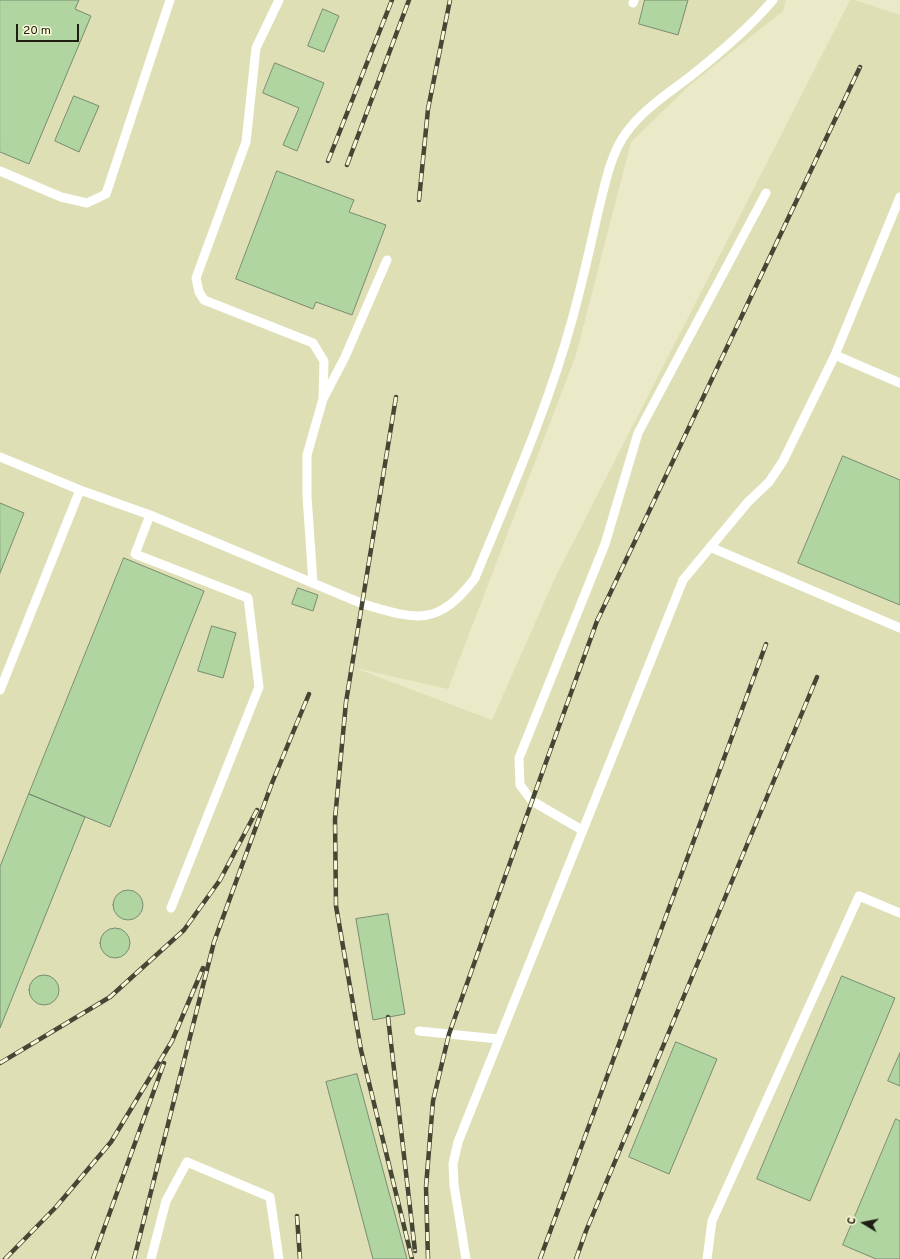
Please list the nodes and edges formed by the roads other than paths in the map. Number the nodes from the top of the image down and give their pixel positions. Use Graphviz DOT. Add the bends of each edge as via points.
graph roads {
  1 [pos="170,0"];
  2 [pos="279,0"];
  3 [pos="773,0"];
  4 [pos="0,171"];
  5 [pos="766,193"];
  6 [pos="900,197"];
  7 [pos="387,260"];
  8 [pos="835,355"];
  9 [pos="900,383"];
  10 [pos="323,399"];
  11 [pos="0,457"];
  12 [pos="80,490"];
  13 [pos="150,515"];
  14 [pos="710,547"];
  15 [pos="313,583"];
  16 [pos="900,628"];
  17 [pos="0,690"];
  18 [pos="582,830"];
  19 [pos="171,908"];
  20 [pos="900,913"];
  21 [pos="420,1031"];
  22 [pos="498,1040"];
  23 [pos="151,1259"];
  24 [pos="279,1259"];
  25 [pos="466,1259"];
  26 [pos="707,1259"];
  1 -- 4 [label="lane" via="106,194 87,203 61,197"];
  2 -- 10 [label="lane" via="256,48 246,142 196,278 204,300 313,343 324,361"];
  3 -- 15 [label="lane" via="748,28 722,51 647,110 626,133 615,152 558,366 475,578 462,595 443,609 416,617 363,604"];
  5 -- 18 [label="lane" via="638,433 605,544 519,758 520,784 532,801"];
  6 -- 8 [label="lane"];
  7 -- 10 [label="lane" via="345,357"];
  8 -- 9 [label="lane"];
  8 -- 14 [label="lane" via="784,461 769,482 748,502"];
  10 -- 15 [label="lane" via="307,455"];
  11 -- 12 [label="lane"];
  12 -- 13 [label="lane"];
  12 -- 17 [label="lane"];
  13 -- 15 [label="lane"];
  13 -- 19 [label="lane" via="135,554 248,598 259,687"];
  14 -- 16 [label="lane"];
  14 -- 18 [label="lane" via="683,580"];
  18 -- 22 [label="lane"];
  20 -- 26 [label="lane" via="859,896 712,1221"];
  21 -- 22 [label="lane"];
  22 -- 25 [label="lane" via="466,1119 453,1164"];
  23 -- 24 [label="lane" via="166,1201 187,1162 270,1197"];
}
